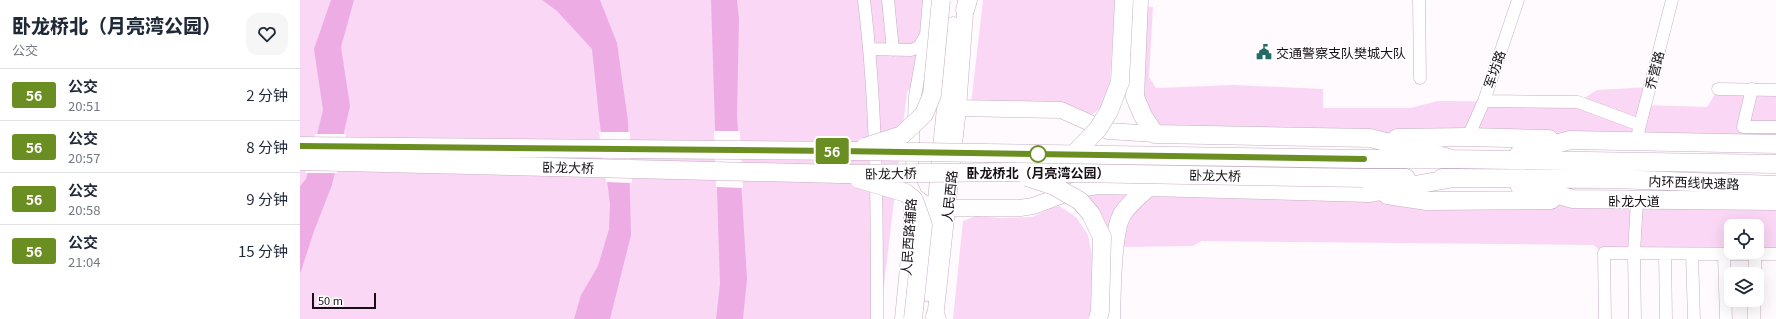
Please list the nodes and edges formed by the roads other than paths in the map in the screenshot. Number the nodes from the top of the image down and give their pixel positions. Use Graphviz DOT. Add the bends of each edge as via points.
graph roads {
  1 [pos="864,0"];
  2 [pos="888,0"];
  3 [pos="929,0"];
  4 [pos="941,0"];
  5 [pos="1124,0"];
  6 [pos="1139,0"];
  7 [pos="1419,0"];
  8 [pos="1518,0"];
  9 [pos="1672,0"];
  10 [pos="963,2"];
  11 [pos="926,35"];
  12 [pos="870,50"];
  13 [pos="893,50"];
  14 [pos="911,50"];
  15 [pos="920,74"];
  16 [pos="1420,78"];
  17 [pos="1718,89"];
  18 [pos="1752,89"];
  19 [pos="1776,90"];
  20 [pos="1484,101"];
  21 [pos="952,103"];
  22 [pos="1776,127"];
  23 [pos="1638,133"];
  24 [pos="1155,134"];
  25 [pos="913,137"];
  26 [pos="1468,137"];
  27 [pos="1370,138"];
  28 [pos="1570,140"];
  29 [pos="1776,144"];
  30 [pos="300,146"];
  31 [pos="853,151"];
  32 [pos="1074,154"];
  33 [pos="1453,159"];
  34 [pos="1496,160"];
  35 [pos="300,161"];
  36 [pos="1776,164"];
  37 [pos="1613,170"];
  38 [pos="1011,172"];
  39 [pos="841,174"];
  40 [pos="1495,178"];
  41 [pos="1367,185"];
  42 [pos="1776,185"];
  43 [pos="911,186"];
  44 [pos="1149,187"];
  45 [pos="1573,199"];
  46 [pos="1637,200"];
  47 [pos="1699,200"];
  48 [pos="1776,201"];
  49 [pos="942,209"];
  50 [pos="1776,209"];
  51 [pos="1634,253"];
  52 [pos="1665,254"];
  53 [pos="1692,254"];
  54 [pos="1724,254"];
  55 [pos="1764,254"];
  56 [pos="1776,254"];
  57 [pos="1724,259"];
  58 [pos="1754,307"];
  59 [pos="933,318"];
  60 [pos="877,319"];
  61 [pos="901,319"];
  62 [pos="914,319"];
  63 [pos="1098,319"];
  64 [pos="1111,319"];
  65 [pos="1605,319"];
  66 [pos="1635,319"];
  67 [pos="1666,319"];
  68 [pos="1694,319"];
  69 [pos="1726,319"];
  70 [pos="1754,319"];
  1 -- 12 [label="street"];
  2 -- 13 [label="street"];
  3 -- 11 [label="street, 人民西路辅路"];
  4 -- 31 [label="highway, bridge" via="932,96 924,114 902,135"];
  5 -- 32 [label="highway, bridge" via="1120,82 1109,111 1098,129"];
  6 -- 24 [label="highway" via="1135,97"];
  7 -- 16 [label="street"];
  8 -- 20 [label="street, 军坊路"];
  9 -- 23 [label="street, 乔营路"];
  10 -- 21 [label="main road, 人民西路"];
  11 -- 14 [label="street" via="919,47"];
  11 -- 15 [label="street, 人民西路辅路"];
  12 -- 13 [label="street"];
  12 -- 60 [label="street" via="877,197"];
  13 -- 14 [label="street"];
  14 -- 15 [label="street" via="920,61"];
  15 -- 25 [label="street, 人民西路辅路"];
  17 -- 18 [label="street"];
  18 -- 19 [label="street"];
  18 -- 22 [label="street" via="1743,127"];
  20 -- 23 [label="street" via="1578,102"];
  20 -- 26 [label="street, 军坊路"];
  21 -- 24 [label="main road" via="1060,110 1108,131"];
  21 -- 25 [label="street"];
  21 -- 49 [label="main road, 人民西路"];
  23 -- 28 [label="highway"];
  23 -- 29 [label="highway"];
  24 -- 27 [label="highway"];
  25 -- 43 [label="street, 人民西路辅路"];
  26 -- 27 [label="highway"];
  26 -- 28 [label="highway"];
  27 -- 33 [label="highway"];
  28 -- 34 [label="highway"];
  30 -- 31 [label="highway, 卧龙大桥"];
  31 -- 32 [label="highway, 卧龙大桥, bridge"];
  32 -- 33 [label="highway, 卧龙大桥, bridge"];
  33 -- 34 [label="highway"];
  34 -- 37 [label="highway"];
  35 -- 39 [label="highway, 卧龙大桥"];
  36 -- 37 [label="highway, 内环西线快速路"];
  37 -- 40 [label="highway, 卧龙大道"];
  37 -- 42 [label="highway, 内环西线快速路"];
  38 -- 39 [label="highway, 卧龙大桥, bridge"];
  38 -- 41 [label="highway, 卧龙大桥, bridge"];
  38 -- 63 [label="highway, bridge" via="1054,186 1080,200 1091,214 1102,237"];
  39 -- 62 [label="highway, bridge" via="906,193 914,200 923,225"];
  40 -- 41 [label="highway, 卧龙大道" via="1454,178"];
  40 -- 45 [label="highway, 卧龙大道"];
  41 -- 44 [label="highway"];
  41 -- 45 [label="highway" via="1427,201"];
  43 -- 49 [label="street" via="916,195"];
  43 -- 61 [label="street, 人民西路辅路"];
  44 -- 49 [label="main road" via="1098,186 1078,189 1033,206 1020,208"];
  44 -- 64 [label="highway" via="1135,198 1122,214 1115,244"];
  45 -- 46 [label="highway, 卧龙大道"];
  46 -- 47 [label="highway, 卧龙大道"];
  46 -- 51 [label="street"];
  47 -- 48 [label="highway, 卧龙大道"];
  47 -- 50 [label="main road" via="1748,208"];
  49 -- 59 [label="main road, 人民西路"];
  51 -- 52 [label="street"];
  51 -- 65 [label="street" via="1604,253"];
  51 -- 66 [label="street"];
  52 -- 53 [label="street"];
  52 -- 67 [label="street"];
  53 -- 54 [label="street"];
  53 -- 68 [label="street"];
  55 -- 56 [label="street"];
  57 -- 69 [label="street"];
  58 -- 70 [label="street"];
}
